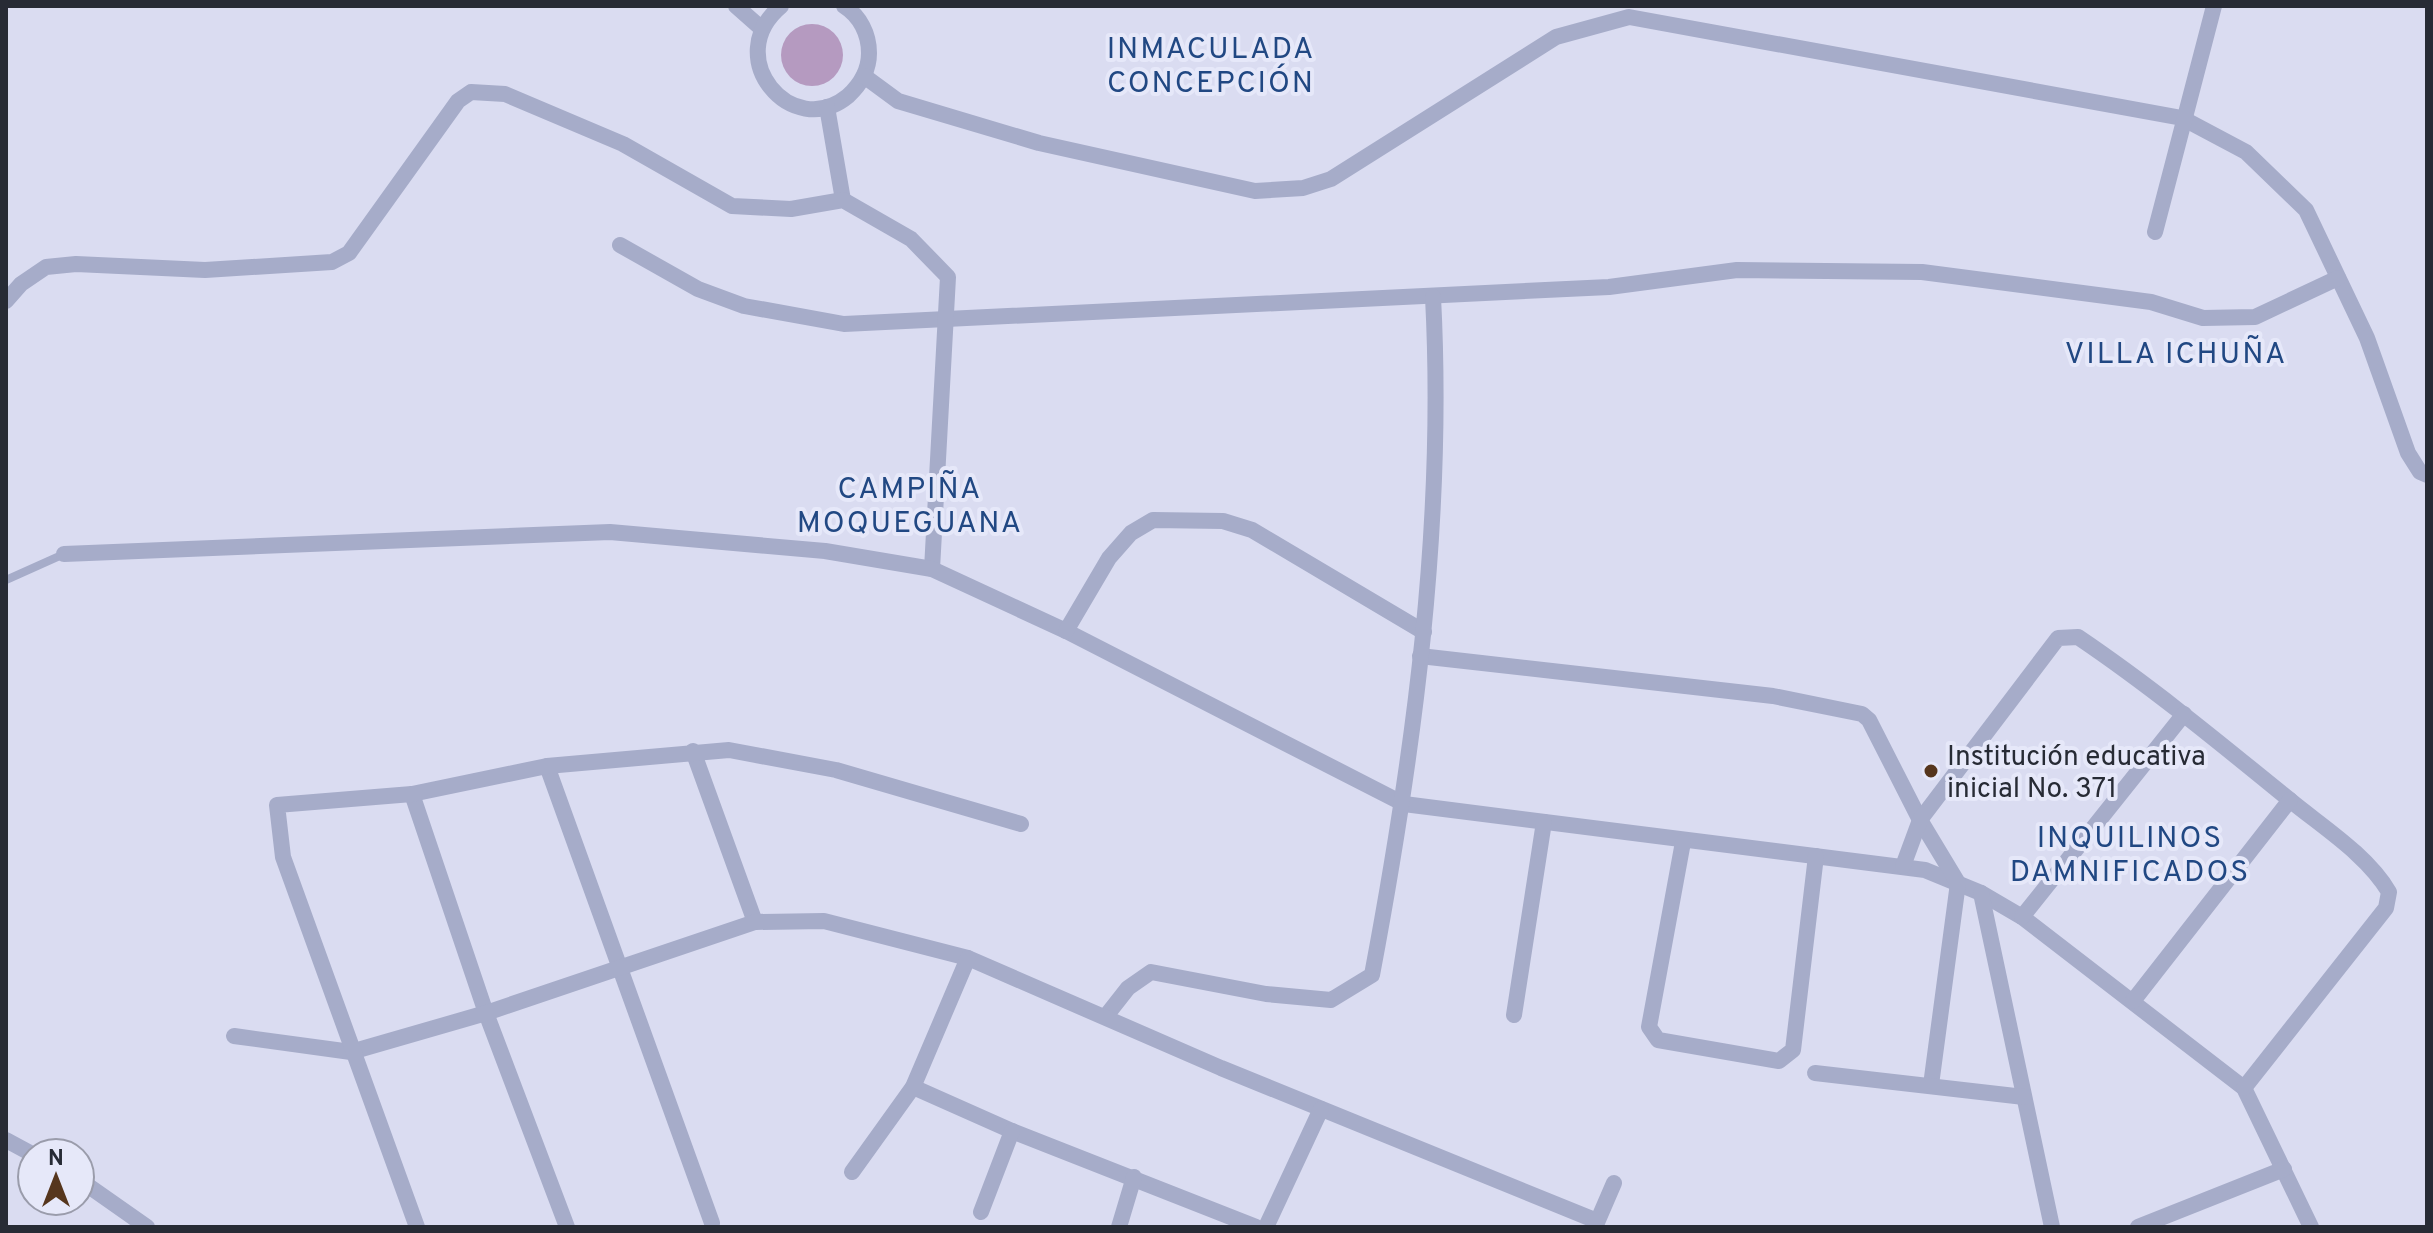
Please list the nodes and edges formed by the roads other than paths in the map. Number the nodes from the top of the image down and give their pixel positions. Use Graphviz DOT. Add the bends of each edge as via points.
graph roads {
  1 [pos="736,6"];
  2 [pos="781,6"];
  3 [pos="844,6"];
  4 [pos="2214,6"];
  5 [pos="1631,12"];
  6 [pos="762,29"];
  7 [pos="864,76"];
  8 [pos="827,107"];
  9 [pos="2182,118"];
  10 [pos="843,200"];
  11 [pos="2155,232"];
  12 [pos="620,245"];
  13 [pos="2338,278"];
  14 [pos="1433,297"];
  15 [pos="6,301"];
  16 [pos="947,320"];
  17 [pos="2427,475"];
  18 [pos="64,554"];
  19 [pos="932,569"];
  20 [pos="6,580"];
  21 [pos="1066,631"];
  22 [pos="1424,632"];
  23 [pos="1420,656"];
  24 [pos="2184,714"];
  25 [pos="693,751"];
  26 [pos="547,766"];
  27 [pos="412,794"];
  28 [pos="2290,800"];
  29 [pos="1404,804"];
  30 [pos="1920,820"];
  31 [pos="1544,822"];
  32 [pos="1021,824"];
  33 [pos="1683,842"];
  34 [pos="1816,856"];
  35 [pos="1903,866"];
  36 [pos="1958,883"];
  37 [pos="1981,893"];
  38 [pos="2022,917"];
  39 [pos="755,922"];
  40 [pos="968,958"];
  41 [pos="619,966"];
  42 [pos="2133,1001"];
  43 [pos="486,1013"];
  44 [pos="1514,1015"];
  45 [pos="1106,1016"];
  46 [pos="234,1036"];
  47 [pos="351,1052"];
  48 [pos="1815,1073"];
  49 [pos="1931,1085"];
  50 [pos="913,1087"];
  51 [pos="2244,1088"];
  52 [pos="2024,1097"];
  53 [pos="1321,1109"];
  54 [pos="1012,1131"];
  55 [pos="2284,1169"];
  56 [pos="852,1172"];
  57 [pos="1134,1177"];
  58 [pos="1614,1183"];
  59 [pos="96,1191"];
  60 [pos="981,1212"];
  61 [pos="712,1223"];
  62 [pos="1596,1224"];
  63 [pos="147,1227"];
  64 [pos="417,1227"];
  65 [pos="567,1227"];
  66 [pos="1119,1227"];
  67 [pos="1256,1227"];
  68 [pos="1266,1227"];
  69 [pos="2052,1227"];
  70 [pos="2138,1227"];
  71 [pos="2311,1227"];
  1 -- 6 [label="street"];
  2 -- 6 [label="street"];
  3 -- 7 [label="street" via="863,25 869,42"];
  4 -- 9 [label="street"];
  5 -- 7 [label="street" via="1556,37 1331,179 1303,188 1255,191 1039,143 898,101"];
  5 -- 9 [label="street"];
  6 -- 8 [label="street" via="758,64 776,95 800,106"];
  7 -- 8 [label="street" via="849,95"];
  8 -- 10 [label="street"];
  9 -- 11 [label="street"];
  9 -- 13 [label="street" via="2246,152 2306,210"];
  10 -- 15 [label="street" via="791,209 732,206 623,144 505,94 471,92 458,101 349,253 332,262 205,270 46,267"];
  10 -- 16 [label="street" via="911,239 948,277"];
  12 -- 16 [label="street" via="698,289 744,306 844,324"];
  13 -- 14 [label="street" via="2255,317 2203,318 2151,302 1922,272 1737,270 1609,287"];
  13 -- 17 [label="street" via="2367,338 2408,453"];
  14 -- 16 [label="street"];
  14 -- 22 [label="street" via="1438,384"];
  16 -- 19 [label="street"];
  18 -- 19 [label="street" via="610,532 825,551"];
  18 -- 20 [label="lane"];
  19 -- 21 [label="street"];
  21 -- 22 [label="street" via="1109,558 1131,533 1153,520 1223,521 1252,530"];
  21 -- 29 [label="street"];
  22 -- 23 [label="street"];
  23 -- 29 [label="street"];
  23 -- 30 [label="street" via="1849,708 1869,720"];
  24 -- 28 [label="street"];
  24 -- 30 [label="street" via="2078,637 2058,638"];
  24 -- 38 [label="street"];
  25 -- 26 [label="street"];
  25 -- 32 [label="street" via="729,750 836,770"];
  25 -- 39 [label="street"];
  26 -- 27 [label="street"];
  26 -- 41 [label="street"];
  27 -- 43 [label="street"];
  27 -- 47 [label="street" via="277,805 283,857"];
  28 -- 42 [label="street"];
  28 -- 51 [label="street" via="2381,877 2389,892 2386,908"];
  29 -- 31 [label="street"];
  29 -- 45 [label="street" via="1372,975 1357,987 1331,1000 1266,994 1151,972 1128,988"];
  30 -- 35 [label="street"];
  30 -- 36 [label="street"];
  31 -- 33 [label="street"];
  31 -- 44 [label="street"];
  33 -- 34 [label="street"];
  33 -- 34 [label="street" via="1649,1027 1652,1034 1658,1040 1779,1061 1793,1050"];
  34 -- 35 [label="street"];
  35 -- 36 [label="street"];
  36 -- 37 [label="street"];
  36 -- 49 [label="street"];
  37 -- 38 [label="street"];
  37 -- 52 [label="street"];
  38 -- 42 [label="street"];
  39 -- 40 [label="street" via="824,921"];
  39 -- 41 [label="street"];
  40 -- 45 [label="street"];
  40 -- 50 [label="street"];
  41 -- 43 [label="street"];
  41 -- 61 [label="street"];
  42 -- 51 [label="street"];
  43 -- 47 [label="street"];
  43 -- 65 [label="street"];
  45 -- 53 [label="street"];
  46 -- 47 [label="street"];
  47 -- 64 [label="street"];
  48 -- 49 [label="street"];
  49 -- 52 [label="street"];
  50 -- 54 [label="street"];
  50 -- 56 [label="street"];
  51 -- 55 [label="street"];
  52 -- 69 [label="street"];
  53 -- 62 [label="street"];
  53 -- 68 [label="street"];
  54 -- 57 [label="street"];
  54 -- 60 [label="street"];
  55 -- 70 [label="street"];
  55 -- 71 [label="street"];
  57 -- 66 [label="street"];
  57 -- 67 [label="street"];
  58 -- 62 [label="street"];
  59 -- 63 [label="street"];
}
